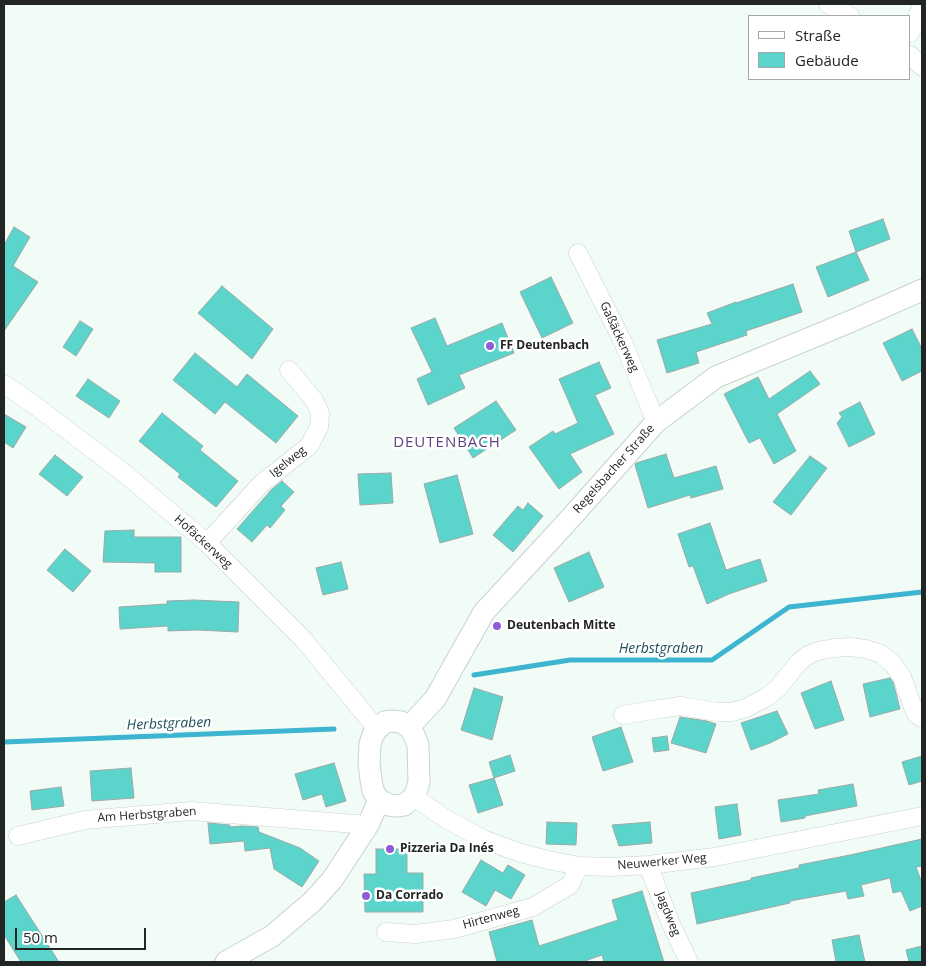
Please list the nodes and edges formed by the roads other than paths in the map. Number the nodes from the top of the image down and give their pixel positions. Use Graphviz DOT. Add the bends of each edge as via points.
graph roads {
  1 [pos="828,4"];
  2 [pos="922,6"];
  3 [pos="848,15"];
  4 [pos="911,31"];
  5 [pos="911,57"];
  6 [pos="922,67"];
  7 [pos="578,253"];
  8 [pos="922,290"];
  9 [pos="289,370"];
  10 [pos="4,384"];
  11 [pos="656,422"];
  12 [pos="207,543"];
  13 [pos="623,716"];
  14 [pos="922,718"];
  15 [pos="409,727"];
  16 [pos="377,729"];
  17 [pos="414,797"];
  18 [pos="380,800"];
  19 [pos="922,816"];
  20 [pos="368,825"];
  21 [pos="18,836"];
  22 [pos="648,865"];
  23 [pos="579,866"];
  24 [pos="386,932"];
  25 [pos="226,962"];
  26 [pos="689,962"];
  1 -- 3 [label="street"];
  2 -- 4 [label="street"];
  5 -- 6 [label="street"];
  7 -- 11 [label="street, Gaßäckerweg" via="623,342"];
  8 -- 11 [label="street, Regelsbacher Straße" via="716,377"];
  9 -- 12 [label="street, Igelweg" via="314,400 320,412 319,427 309,446 261,484"];
  10 -- 12 [label="street, Hofäckerweg" via="124,473"];
  11 -- 15 [label="street, Regelsbacher Straße" via="484,612 435,699"];
  12 -- 16 [label="street, Hofäckerweg" via="303,639"];
  13 -- 14 [label="street" via="681,706 717,712 746,708 778,688 808,655 850,647 881,654 892,663 902,677 916,714"];
  15 -- 16 [label="street" via="392,721"];
  15 -- 17 [label="street" via="418,745 420,782"];
  16 -- 18 [label="street" via="370,744 369,763 373,791"];
  17 -- 18 [label="street" via="404,805 396,806"];
  17 -- 23 [label="street, Neuwerker Weg" via="486,840 521,853"];
  18 -- 20 [label="street"];
  19 -- 22 [label="street, Neuwerker Weg" via="714,857"];
  20 -- 21 [label="street, Am Herbstgraben" via="192,811 85,820"];
  20 -- 25 [label="street" via="332,880 312,902 272,936"];
  22 -- 23 [label="street, Neuwerker Weg"];
  22 -- 26 [label="street, Jagdweg"];
  23 -- 24 [label="street, Hirtenweg" via="570,885 533,907 454,929 415,934"];
}
